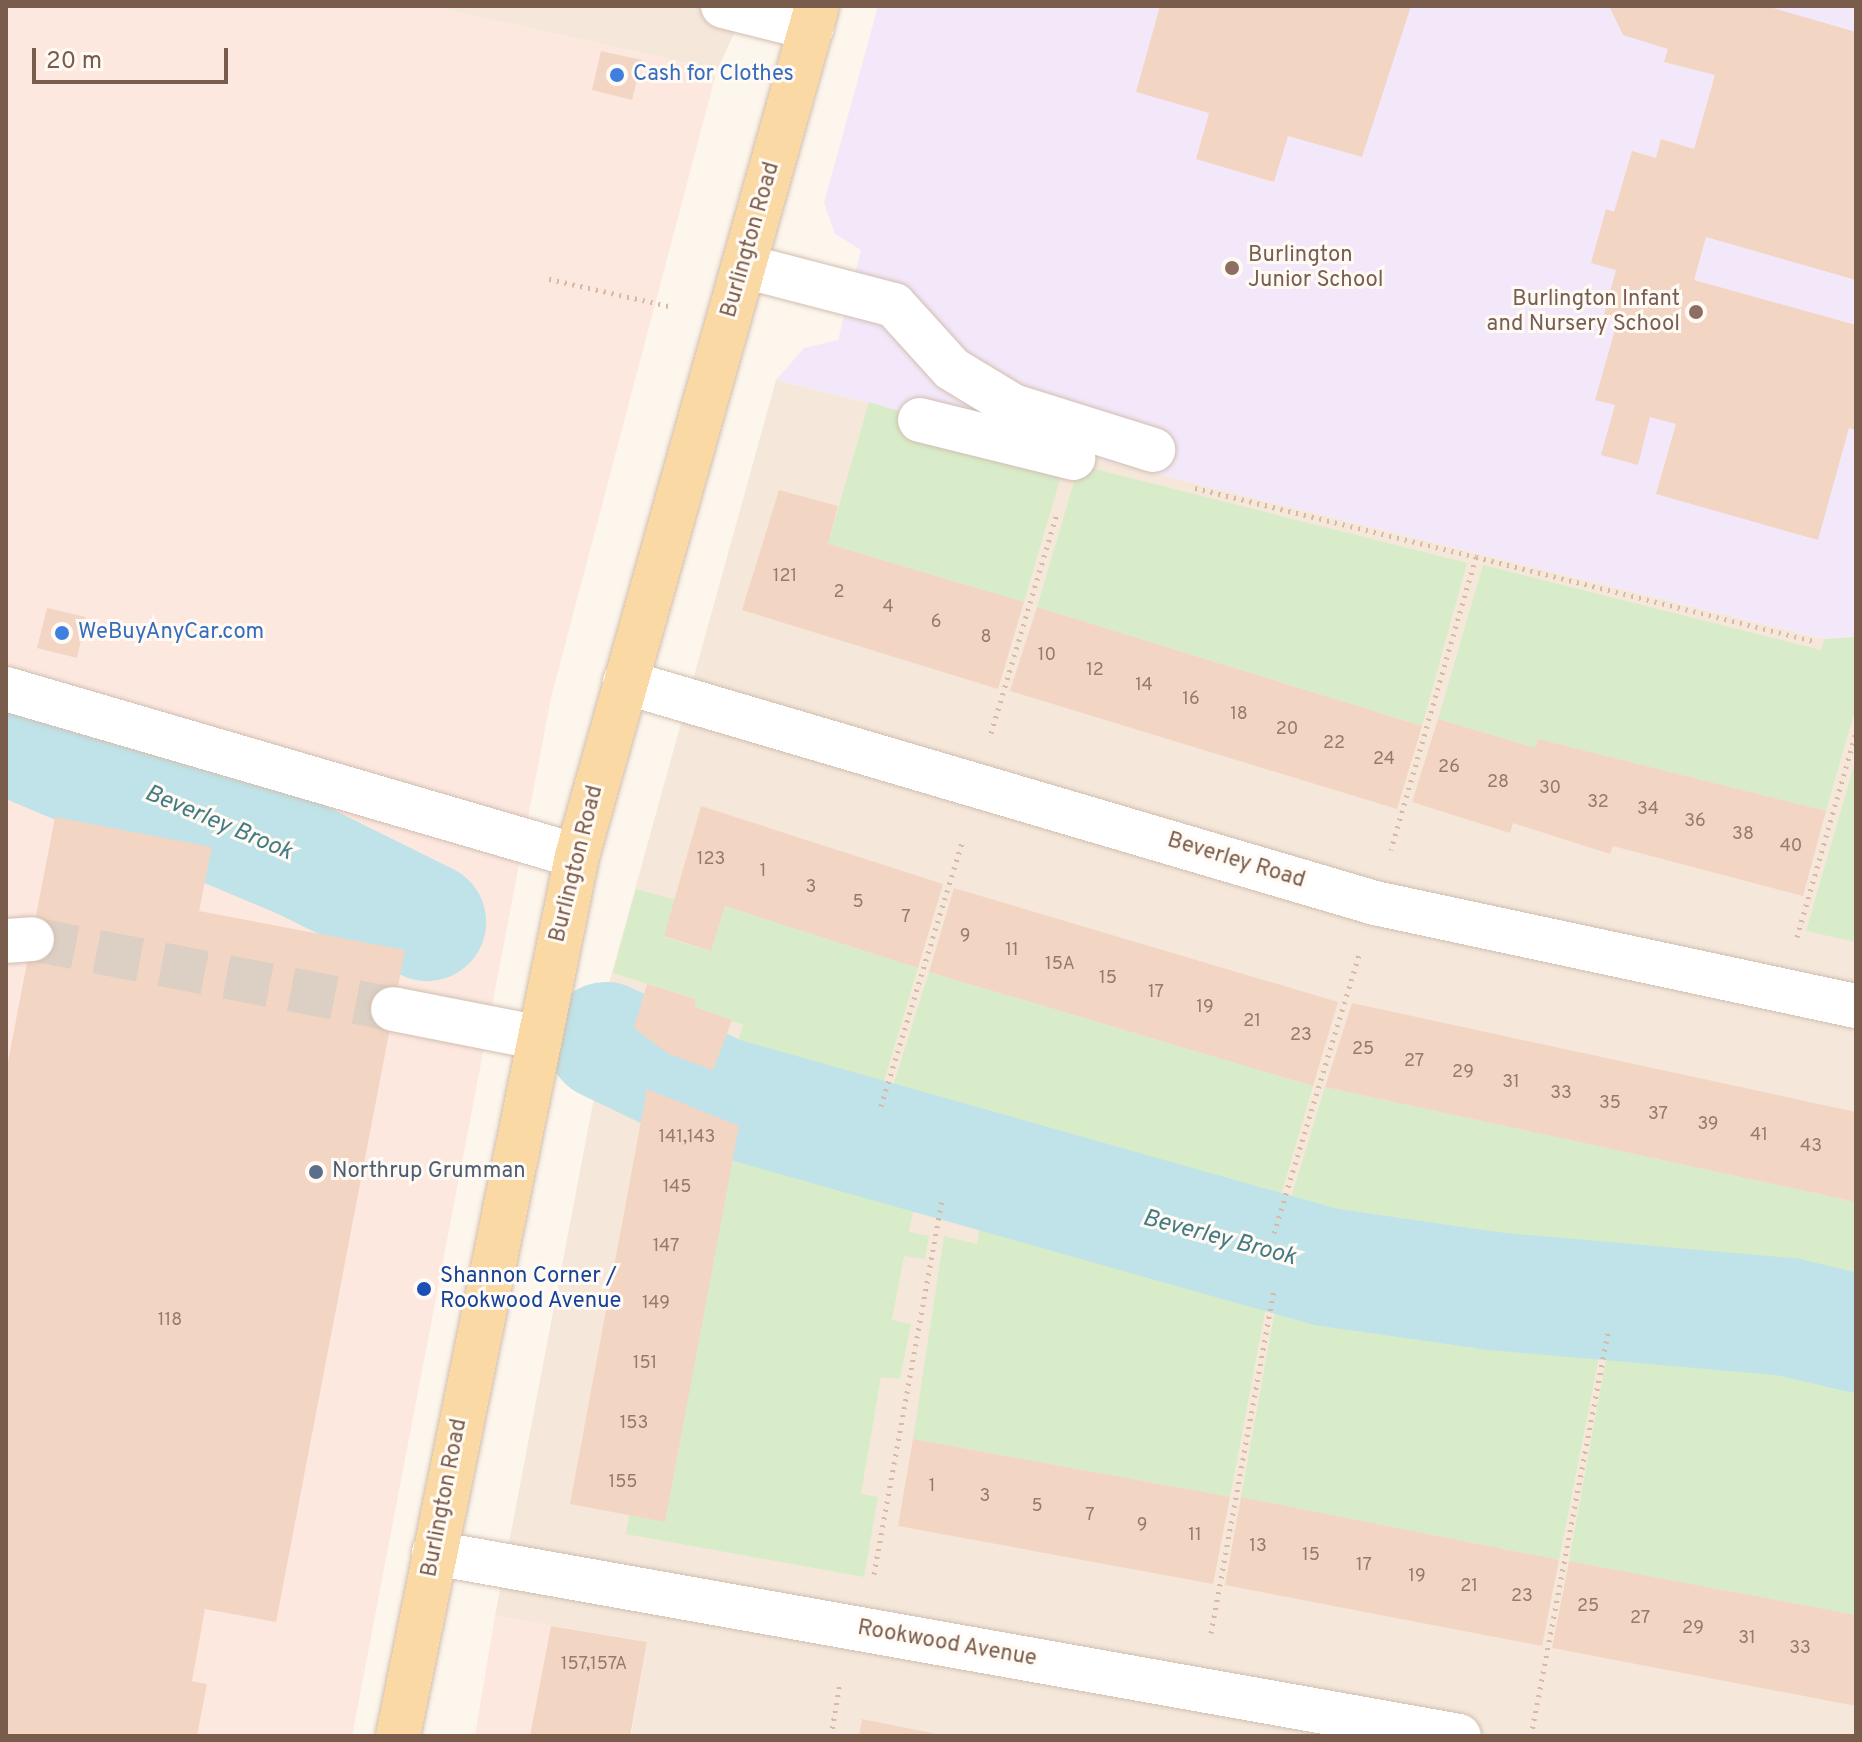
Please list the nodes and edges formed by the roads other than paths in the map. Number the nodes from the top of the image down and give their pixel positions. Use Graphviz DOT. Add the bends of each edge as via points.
graph roads {
  1 [pos="723,6"];
  2 [pos="814,17"];
  3 [pos="744,266"];
  4 [pos="920,420"];
  5 [pos="1153,450"];
  6 [pos="1073,458"];
  7 [pos="625,682"];
  8 [pos="6,689"];
  9 [pos="577,856"];
  10 [pos="1856,1006"];
  11 [pos="393,1009"];
  12 [pos="536,1037"];
  13 [pos="434,1553"];
  14 [pos="398,1736"];
  15 [pos="1459,1736"];
  1 -- 2 [label="street"];
  2 -- 3 [label="main road, Burlington Road"];
  3 -- 5 [label="street" via="894,305 952,369 1013,406"];
  3 -- 7 [label="main road, Burlington Road"];
  4 -- 6 [label="street"];
  7 -- 9 [label="main road, Burlington Road"];
  7 -- 10 [label="street, Beverley Road" via="1375,903"];
  8 -- 9 [label="street"];
  9 -- 12 [label="main road, Burlington Road"];
  11 -- 12 [label="street"];
  12 -- 13 [label="main road, Burlington Road"];
  13 -- 14 [label="main road, Burlington Road"];
  13 -- 15 [label="street, Rookwood Avenue"];
}
